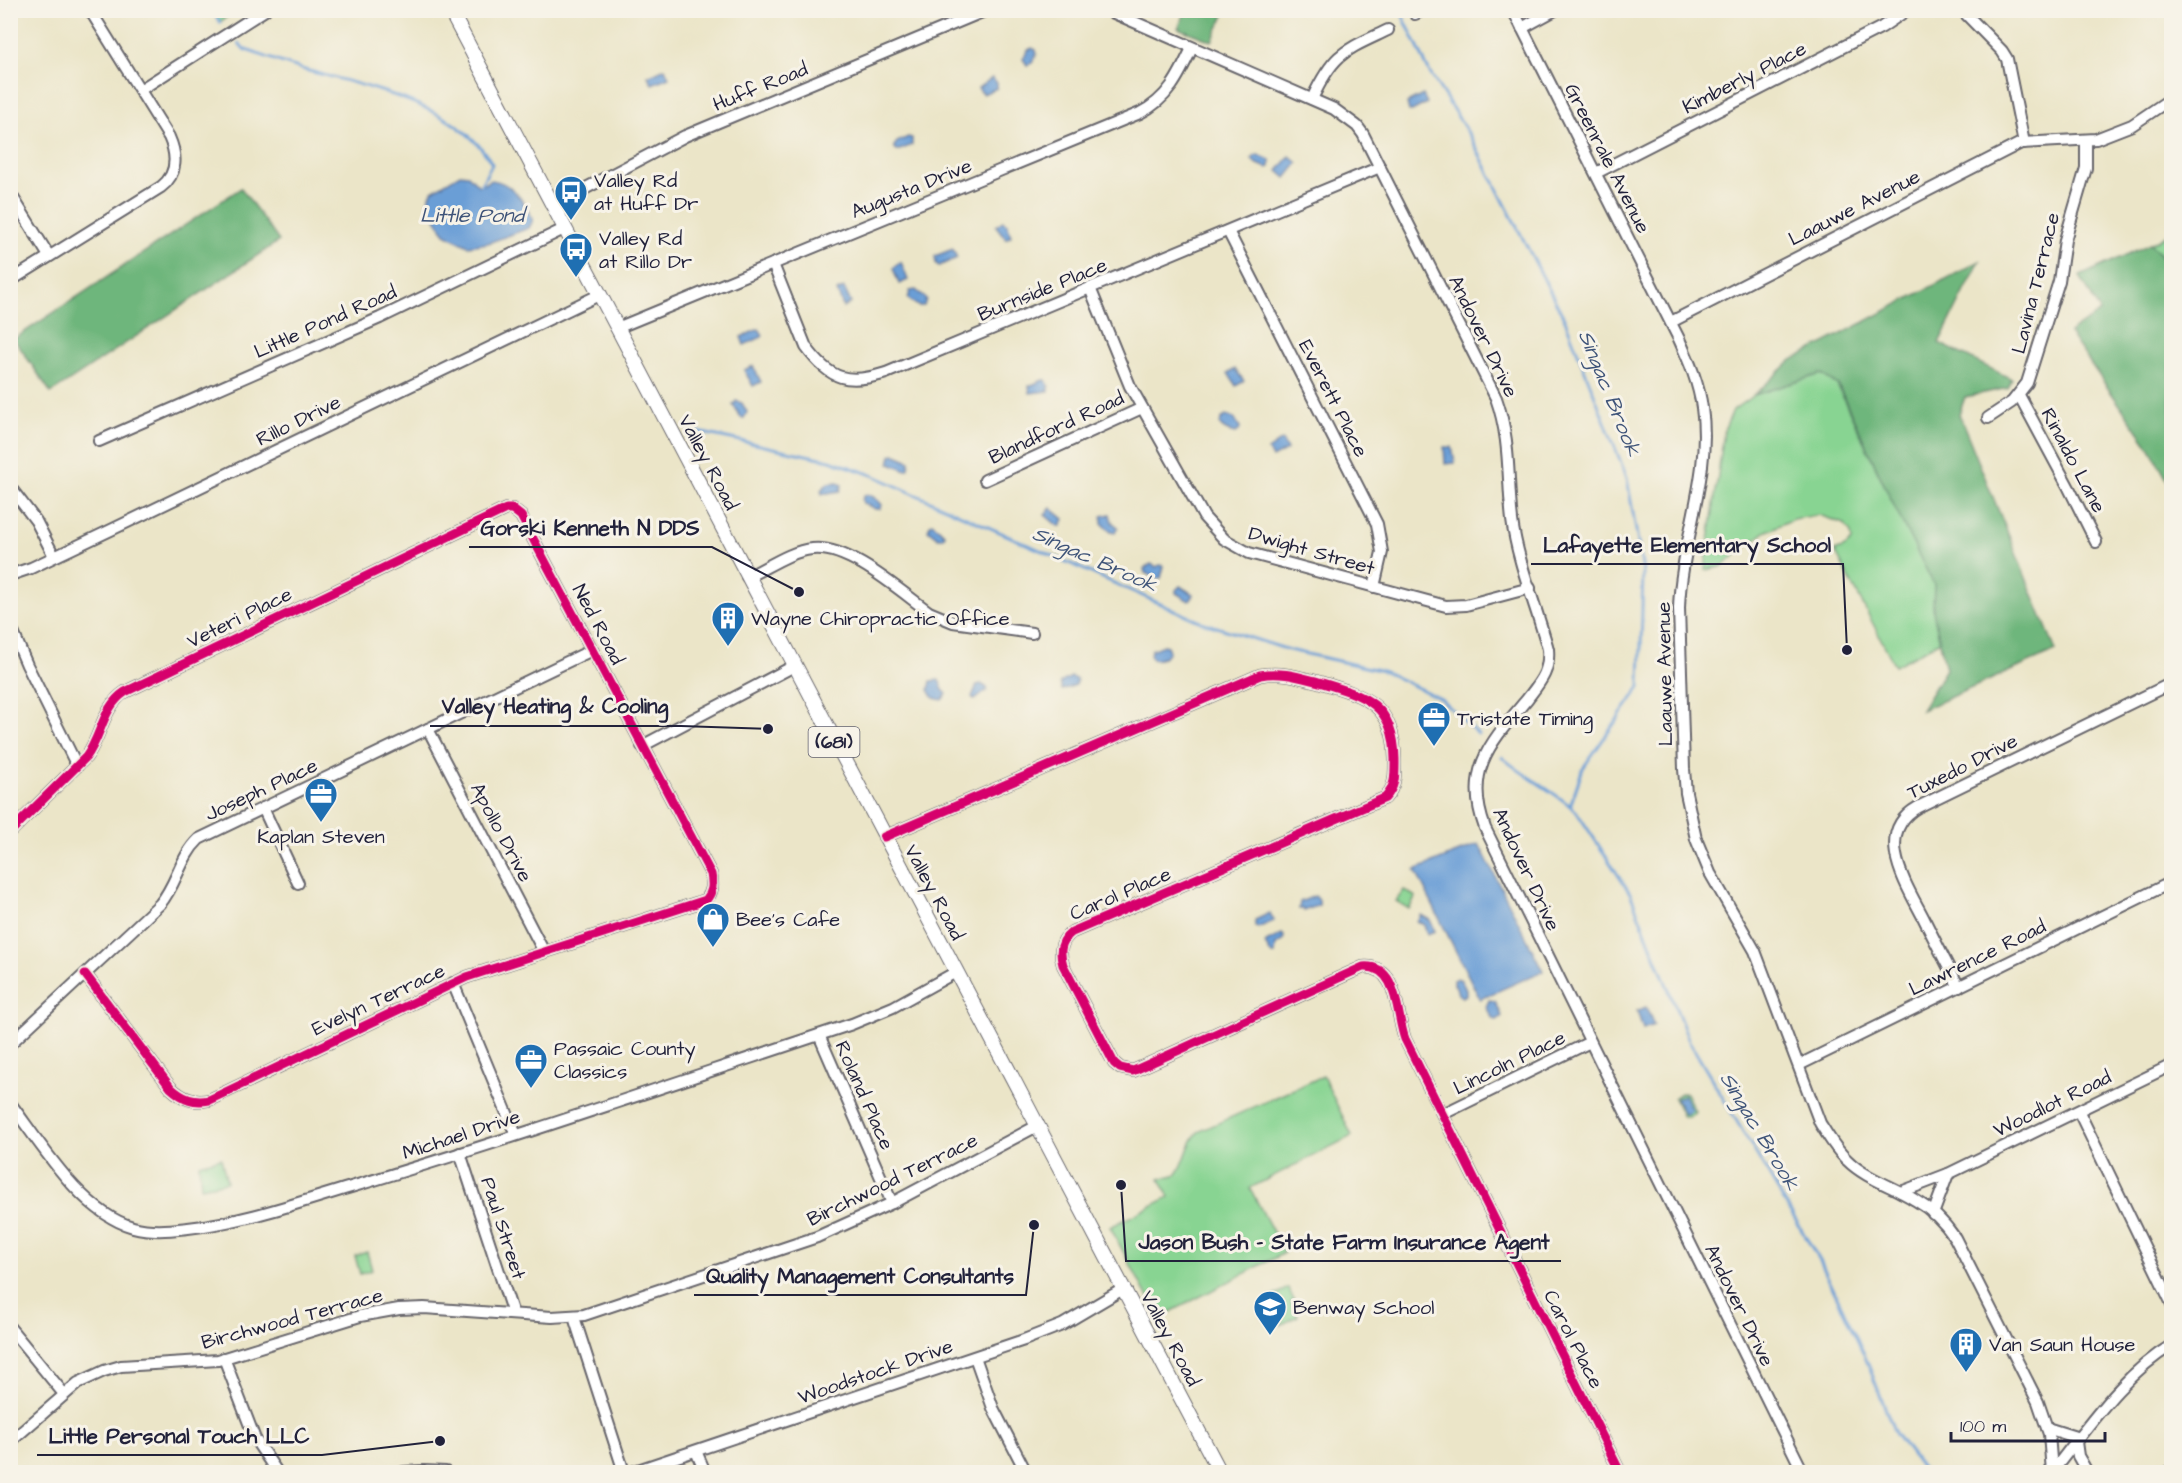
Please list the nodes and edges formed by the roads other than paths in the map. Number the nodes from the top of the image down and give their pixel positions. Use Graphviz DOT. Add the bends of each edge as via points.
graph roads {
  1 [pos="90,10"];
  2 [pos="450,10"];
  3 [pos="987,10"];
  4 [pos="1107,10"];
  5 [pos="1513,10"];
  6 [pos="1555,10"];
  7 [pos="1907,10"];
  8 [pos="1962,10"];
  9 [pos="259,12"];
  10 [pos="1522,28"];
  11 [pos="1388,30"];
  12 [pos="1192,48"];
  13 [pos="140,90"];
  14 [pos="2172,98"];
  15 [pos="1312,99"];
  16 [pos="2086,140"];
  17 [pos="2024,143"];
  18 [pos="1380,167"];
  19 [pos="1596,173"];
  20 [pos="10,193"];
  21 [pos="552,206"];
  22 [pos="564,229"];
  23 [pos="1228,231"];
  24 [pos="50,256"];
  25 [pos="773,264"];
  26 [pos="10,281"];
  27 [pos="1090,288"];
  28 [pos="600,295"];
  29 [pos="1671,322"];
  30 [pos="617,328"];
  31 [pos="2019,395"];
  32 [pos="1142,408"];
  33 [pos="1988,418"];
  34 [pos="99,441"];
  35 [pos="986,480"];
  36 [pos="10,487"];
  37 [pos="528,528"];
  38 [pos="2096,542"];
  39 [pos="54,556"];
  40 [pos="10,575"];
  41 [pos="747,577"];
  42 [pos="1374,587"];
  43 [pos="1530,588"];
  44 [pos="10,624"];
  45 [pos="1032,633"];
  46 [pos="592,650"];
  47 [pos="794,666"];
  48 [pos="2172,683"];
  49 [pos="428,729"];
  50 [pos="642,746"];
  51 [pos="77,766"];
  52 [pos="263,808"];
  53 [pos="10,832"];
  54 [pos="884,837"];
  55 [pos="705,864"];
  56 [pos="2172,882"];
  57 [pos="298,883"];
  58 [pos="544,952"];
  59 [pos="956,972"];
  60 [pos="85,974"];
  61 [pos="453,983"];
  62 [pos="1959,987"];
  63 [pos="819,1035"];
  64 [pos="1590,1042"];
  65 [pos="10,1044"];
  66 [pos="1798,1065"];
  67 [pos="2172,1065"];
  68 [pos="10,1103"];
  69 [pos="2079,1112"];
  70 [pos="1443,1114"];
  71 [pos="1037,1126"];
  72 [pos="516,1135"];
  73 [pos="460,1153"];
  74 [pos="1948,1174"];
  75 [pos="1901,1192"];
  76 [pos="892,1203"];
  77 [pos="1934,1214"];
  78 [pos="1123,1289"];
  79 [pos="2172,1304"];
  80 [pos="513,1314"];
  81 [pos="574,1317"];
  82 [pos="10,1328"];
  83 [pos="2172,1345"];
  84 [pos="975,1357"];
  85 [pos="224,1359"];
  86 [pos="64,1394"];
  87 [pos="2047,1428"];
  88 [pos="2078,1440"];
  89 [pos="10,1442"];
  90 [pos="696,1451"];
  91 [pos="2052,1472"];
  92 [pos="277,1473"];
  93 [pos="403,1473"];
  94 [pos="446,1473"];
  95 [pos="624,1473"];
  96 [pos="632,1473"];
  97 [pos="705,1473"];
  98 [pos="1026,1473"];
  99 [pos="1220,1473"];
  100 [pos="1620,1473"];
  101 [pos="1803,1473"];
  102 [pos="2087,1473"];
  1 -- 13 [label="street"];
  2 -- 21 [label="main road, Valley Road / (681)"];
  3 -- 21 [label="street, Huff Road" via="685,136"];
  4 -- 12 [label="street, Andover Drive"];
  5 -- 10 [label="street, Greenrale Avenue"];
  6 -- 10 [label="street"];
  7 -- 19 [label="street, Kimberly Place" via="1882,27"];
  8 -- 17 [label="street" via="2007,59"];
  9 -- 13 [label="street"];
  10 -- 19 [label="street, Greenrale Avenue"];
  11 -- 15 [label="street" via="1337,57"];
  12 -- 15 [label="street, Andover Drive"];
  12 -- 25 [label="street, Augusta Drive" via="1170,91 1148,109"];
  13 -- 24 [label="street" via="174,147 172,175 161,187"];
  14 -- 16 [label="street, Laauwe Avenue" via="2132,125"];
  15 -- 18 [label="street, Andover Drive" via="1357,126"];
  16 -- 17 [label="street, Laauwe Avenue"];
  16 -- 31 [label="street, Lavina Terrace" via="2086,168 2065,240 2059,281 2027,383"];
  17 -- 29 [label="street, Laauwe Avenue"];
  18 -- 23 [label="street, Burnside Place"];
  18 -- 43 [label="street, Andover Drive" via="1501,411 1514,531"];
  19 -- 29 [label="street, Greenrale Avenue"];
  20 -- 24 [label="street"];
  21 -- 22 [label="main road, Valley Road / (681)"];
  22 -- 28 [label="main road, Valley Road / (681)"];
  22 -- 34 [label="street, Little Pond Road" via="380,318"];
  23 -- 27 [label="street, Burnside Place"];
  23 -- 42 [label="street, Everett Place" via="1377,524 1382,552"];
  24 -- 26 [label="street"];
  25 -- 27 [label="street, Burnside Place" via="806,347 833,374 854,380 886,372"];
  25 -- 30 [label="street, Augusta Drive"];
  27 -- 32 [label="street, Dwight Street"];
  28 -- 30 [label="main road, Valley Road / (681)"];
  28 -- 39 [label="street, Rillo Drive"];
  29 -- 66 [label="street, Laauwe Avenue" via="1692,369 1703,410 1702,465 1680,589 1686,793 1702,858 1755,951"];
  30 -- 41 [label="main road, Valley Road / (681)"];
  31 -- 33 [label="street, Lavina Terrace"];
  31 -- 38 [label="street, Rinaldo Lane"];
  32 -- 35 [label="street, Blandford Road"];
  32 -- 42 [label="street, Dwight Street" via="1204,517 1224,539 1249,553"];
  36 -- 39 [label="street" via="36,521"];
  37 -- 46 [label="street, Ned Road"];
  37 -- 51 [label="street, Veteri Place" via="517,511 506,509 125,692 110,706 95,746"];
  39 -- 40 [label="street, Rillo Drive"];
  41 -- 45 [label="street" via="801,551 825,549 850,557 941,618"];
  41 -- 47 [label="main road, Valley Road / (681)"];
  42 -- 43 [label="street, Dwight Street" via="1446,606 1466,605"];
  43 -- 64 [label="street, Andover Drive" via="1548,649 1547,669 1486,753 1478,778 1477,800 1485,828"];
  44 -- 51 [label="street"];
  46 -- 49 [label="street, Joseph Place"];
  46 -- 50 [label="street, Ned Road"];
  47 -- 50 [label="street"];
  47 -- 54 [label="main road, Valley Road / (681)"];
  48 -- 62 [label="street, Tuxedo Drive" via="1918,807 1903,819 1895,848 1900,872"];
  49 -- 52 [label="street, Joseph Place"];
  49 -- 58 [label="street, Apollo Drive"];
  50 -- 55 [label="street, Ned Road"];
  51 -- 53 [label="street, Veteri Place"];
  52 -- 57 [label="street"];
  52 -- 60 [label="street, Joseph Place" via="206,835 191,847 160,904"];
  54 -- 59 [label="main road, Valley Road / (681)"];
  54 -- 70 [label="street, Carol Place" via="1260,675 1291,674 1364,696 1388,722 1394,745 1395,779 1385,798 1072,932 1062,943 1061,959 1114,1063 1133,1071 1363,967 1377,969 1393,988 1401,1028"];
  55 -- 58 [label="street, Evelyn Terrace" via="713,882 705,900"];
  56 -- 62 [label="street, Lawrence Road"];
  58 -- 61 [label="street, Evelyn Terrace"];
  59 -- 63 [label="street, Michael Drive" via="877,1015"];
  59 -- 71 [label="main road, Valley Road / (681)"];
  60 -- 61 [label="street, Evelyn Terrace" via="171,1088 185,1099 201,1102"];
  60 -- 65 [label="street, Joseph Place"];
  61 -- 72 [label="street"];
  62 -- 66 [label="street, Lawrence Road"];
  63 -- 72 [label="street, Michael Drive"];
  63 -- 76 [label="street, Roland Place"];
  64 -- 70 [label="street, Lincoln Place"];
  64 -- 101 [label="street, Andover Drive"];
  66 -- 75 [label="street, Laauwe Avenue" via="1820,1123 1837,1149 1848,1162"];
  67 -- 69 [label="street, Woodlot Road"];
  68 -- 73 [label="street, Michael Drive" via="88,1201 116,1220 145,1230 190,1228 250,1218"];
  69 -- 74 [label="street, Woodlot Road"];
  69 -- 79 [label="street"];
  70 -- 100 [label="street, Carol Place"];
  71 -- 76 [label="street, Birchwood Terrace"];
  71 -- 78 [label="main road, Valley Road / (681)"];
  72 -- 73 [label="street, Michael Drive"];
  73 -- 80 [label="street, Paul Street"];
  74 -- 75 [label="street, Woodlot Road"];
  74 -- 77 [label="street"];
  75 -- 77 [label="street, Laauwe Avenue"];
  76 -- 81 [label="street, Birchwood Terrace" via="817,1237"];
  77 -- 87 [label="street, Laauwe Avenue" via="1962,1249 2038,1402"];
  78 -- 84 [label="street, Woodstock Drive" via="1042,1334"];
  78 -- 99 [label="main road, Valley Road / (681)"];
  80 -- 81 [label="street, Birchwood Terrace"];
  80 -- 85 [label="street, Birchwood Terrace" via="424,1308 383,1311"];
  81 -- 95 [label="street"];
  82 -- 86 [label="street"];
  83 -- 88 [label="street" via="2127,1380"];
  84 -- 90 [label="street, Woodstock Drive"];
  84 -- 98 [label="street" via="993,1408"];
  85 -- 86 [label="street, Birchwood Terrace" via="121,1366 88,1377"];
  85 -- 92 [label="street" via="255,1439"];
  86 -- 89 [label="street, Birchwood Terrace"];
  87 -- 88 [label="street"];
  87 -- 91 [label="street, Laauwe Avenue"];
  88 -- 91 [label="street"];
  88 -- 102 [label="street" via="2078,1456"];
  90 -- 96 [label="street, Woodstock Drive"];
  90 -- 97 [label="street"];
  93 -- 94 [label="street"];
}
